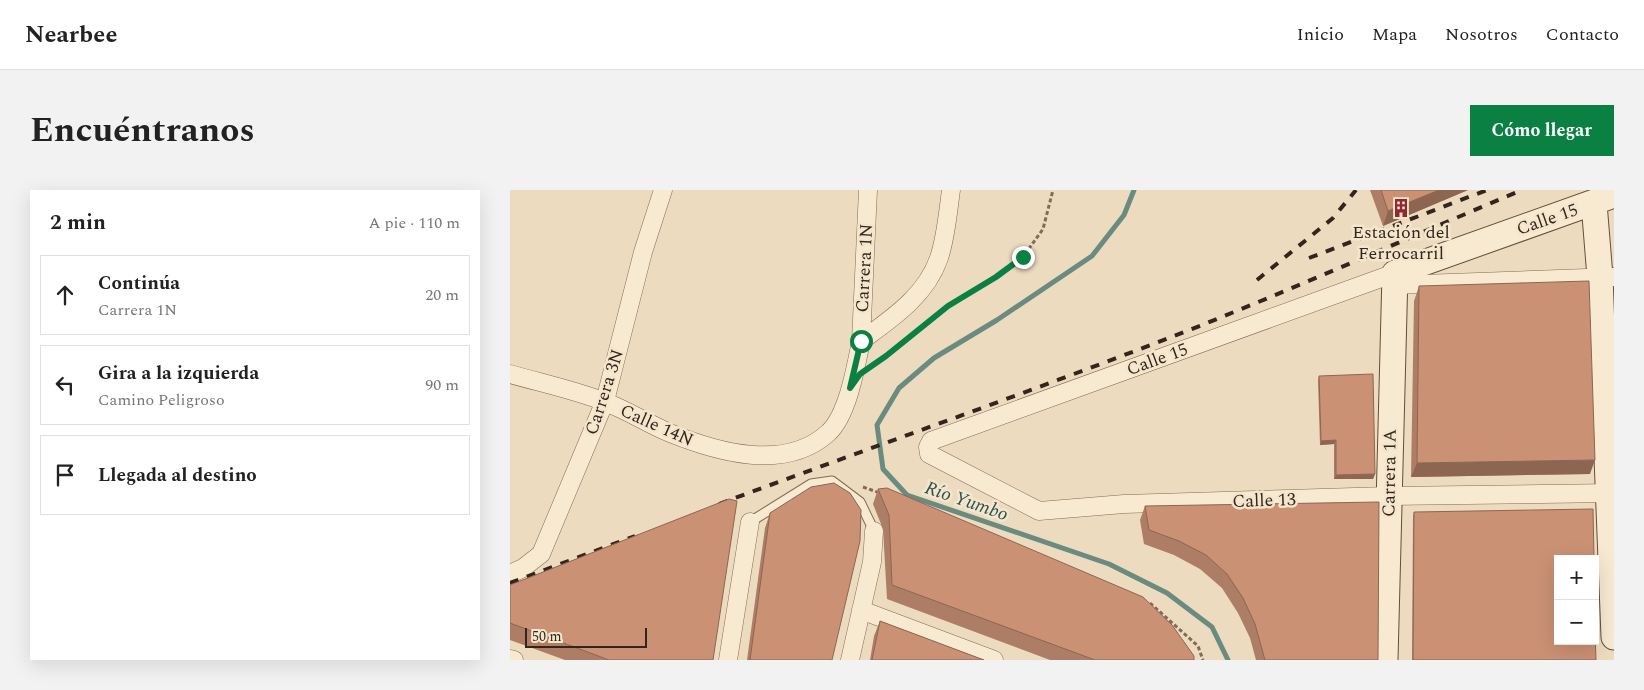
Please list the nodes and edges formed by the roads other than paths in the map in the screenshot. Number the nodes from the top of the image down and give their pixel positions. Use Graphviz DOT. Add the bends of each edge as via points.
graph roads {
  1 [pos="663,190"];
  2 [pos="868,190"];
  3 [pos="951,190"];
  4 [pos="1605,209"];
  5 [pos="1607,277"];
  6 [pos="1394,279"];
  7 [pos="861,341"];
  8 [pos="510,374"];
  9 [pos="604,402"];
  10 [pos="806,448"];
  11 [pos="929,454"];
  12 [pos="1612,493"];
  13 [pos="1388,496"];
  14 [pos="750,522"];
  15 [pos="874,531"];
  16 [pos="510,574"];
  17 [pos="861,610"];
  18 [pos="1614,637"];
  19 [pos="510,659"];
  20 [pos="514,660"];
  21 [pos="728,660"];
  22 [pos="850,660"];
  23 [pos="994,660"];
  24 [pos="1386,660"];
  1 -- 9 [label="street, Carrera 3N" via="643,252"];
  2 -- 7 [label="street, Carrera 1N"];
  3 -- 7 [label="street" via="939,259 923,286 902,311"];
  4 -- 5 [label="street"];
  4 -- 6 [label="street, Calle 15"];
  5 -- 6 [label="street"];
  5 -- 12 [label="street"];
  6 -- 11 [label="street, Calle 15" via="931,442"];
  6 -- 13 [label="street, Carrera 1A"];
  7 -- 10 [label="street, Carrera 1N" via="843,411 829,432"];
  8 -- 9 [label="street, Calle 14N"];
  9 -- 10 [label="street, Calle 14N" via="707,447 741,454 776,455"];
  9 -- 16 [label="street, Carrera 3N" via="541,554"];
  11 -- 13 [label="street, Calle 13" via="1039,511 1124,504"];
  12 -- 13 [label="street, Calle 13"];
  12 -- 18 [label="street"];
  13 -- 24 [label="street, Carrera 1A"];
  14 -- 15 [label="lane" via="811,484 832,481 860,502"];
  14 -- 21 [label="street"];
  15 -- 17 [label="street" via="872,562"];
  17 -- 22 [label="street"];
  17 -- 23 [label="street"];
  19 -- 20 [label="street"];
}
